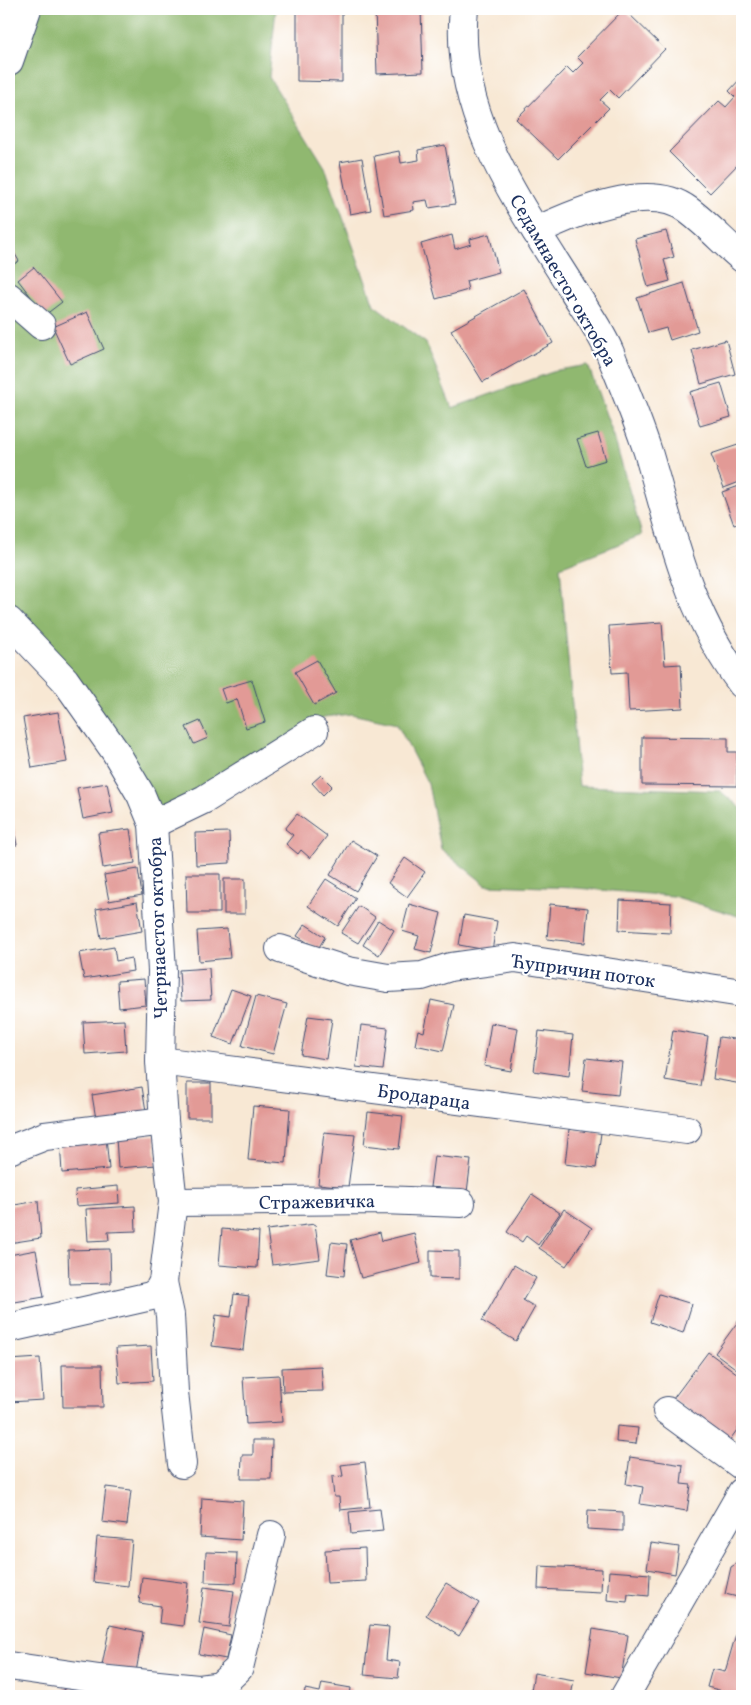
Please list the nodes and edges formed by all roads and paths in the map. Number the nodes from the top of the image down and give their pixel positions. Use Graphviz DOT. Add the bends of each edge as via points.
graph roads {
  1 [pos="26,9"];
  2 [pos="464,9"];
  3 [pos="9,61"];
  4 [pos="536,231"];
  5 [pos="742,258"];
  6 [pos="9,297"];
  7 [pos="41,326"];
  8 [pos="9,621"];
  9 [pos="742,684"];
  10 [pos="314,731"];
  11 [pos="152,824"];
  12 [pos="280,949"];
  13 [pos="742,993"];
  14 [pos="160,1061"];
  15 [pos="164,1121"];
  16 [pos="687,1130"];
  17 [pos="9,1150"];
  18 [pos="173,1202"];
  19 [pos="461,1203"];
  20 [pos="163,1282"];
  21 [pos="9,1328"];
  22 [pos="667,1411"];
  23 [pos="182,1464"];
  24 [pos="742,1466"];
  25 [pos="742,1492"];
  26 [pos="732,1528"];
  27 [pos="271,1535"];
  28 [pos="9,1666"];
  29 [pos="635,1692"];
  1 -- 3 [label="street"];
  2 -- 4 [label="street, Седамнаестог октобра" via="462,41 474,108 486,139"];
  4 -- 5 [label="street" via="569,215 626,199 664,199 687,208"];
  4 -- 9 [label="street, Седамнаестог октобра" via="609,350 647,451 682,573 710,634"];
  6 -- 7 [label="street"];
  8 -- 11 [label="street, Четрнаестог октобра" via="65,680 115,751 141,795"];
  10 -- 11 [label="street" via="205,799"];
  11 -- 14 [label="street, Четрнаестог октобра" via="162,971"];
  12 -- 13 [label="street, Ћупричин поток" via="348,970 388,978 422,976 450,967 515,958"];
  14 -- 15 [label="street, Четрнаестог октобра"];
  14 -- 16 [label="street, Бродараца"];
  15 -- 17 [label="street" via="45,1136"];
  15 -- 18 [label="street, Четрнаестог октобра"];
  18 -- 19 [label="street, Стражевичка" via="382,1200"];
  18 -- 20 [label="street, Четрнаестог октобра"];
  20 -- 21 [label="street" via="150,1296"];
  20 -- 23 [label="street, Четрнаестог октобра" via="170,1315"];
  22 -- 24 [label="street"];
  25 -- 26 [label="street"];
  26 -- 29 [label="street"];
  27 -- 28 [label="street" via="239,1668 220,1686 198,1690"];
}
